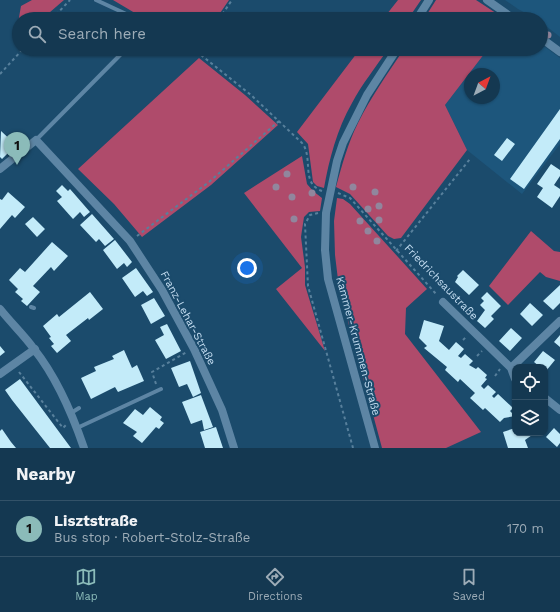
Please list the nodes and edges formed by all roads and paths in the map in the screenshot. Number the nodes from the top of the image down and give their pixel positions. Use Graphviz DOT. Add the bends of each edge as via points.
graph roads {
  1 [pos="70,0"];
  2 [pos="96,0"];
  3 [pos="232,0"];
  4 [pos="429,0"];
  5 [pos="487,0"];
  6 [pos="59,12"];
  7 [pos="122,12"];
  8 [pos="224,12"];
  9 [pos="421,12"];
  10 [pos="504,12"];
  11 [pos="548,43"];
  12 [pos="560,52"];
  13 [pos="17,56"];
  14 [pos="119,56"];
  15 [pos="202,56"];
  16 [pos="392,56"];
  17 [pos="0,74"];
  18 [pos="279,121"];
  19 [pos="36,140"];
  20 [pos="470,158"];
  21 [pos="0,170"];
  22 [pos="323,191"];
  23 [pos="336,193"];
  24 [pos="326,213"];
  25 [pos="130,241"];
  26 [pos="396,251"];
  27 [pos="443,302"];
  28 [pos="0,309"];
  29 [pos="560,321"];
  30 [pos="34,349"];
  31 [pos="194,349"];
  32 [pos="13,364"];
  33 [pos="511,368"];
  34 [pos="0,374"];
  35 [pos="161,389"];
  36 [pos="156,391"];
  37 [pos="548,400"];
  38 [pos="79,408"];
  39 [pos="560,410"];
  40 [pos="72,416"];
  41 [pos="77,428"];
  42 [pos="84,448"];
  43 [pos="234,448"];
  44 [pos="353,448"];
  45 [pos="375,448"];
  1 -- 6 [label="path"];
  2 -- 7 [label="lane"];
  3 -- 8 [label="path"];
  4 -- 9 [label="street"];
  5 -- 10 [label="street"];
  11 -- 12 [label="street"];
  13 -- 17 [label="path"];
  14 -- 19 [label="lane"];
  15 -- 18 [label="path"];
  16 -- 24 [label="street, Kammer-Krummen-Straße" via="367,95 343,143"];
  18 -- 22 [label="path" via="305,146 310,182"];
  18 -- 25 [label="path" via="209,182"];
  19 -- 21 [label="street"];
  19 -- 25 [label="street, Franz-Lehar-Straße"];
  20 -- 26 [label="path"];
  23 -- 26 [label="path, Friedrichsaustraße" via="350,198"];
  24 -- 44 [label="path" via="310,215 305,224 308,286"];
  24 -- 45 [label="street, Kammer-Krummen-Straße" via="325,250 328,279"];
  25 -- 31 [label="street, Franz-Lehar-Straße" via="162,290"];
  26 -- 27 [label="path, Friedrichsaustraße"];
  27 -- 33 [label="street, Friedrichsaustraße"];
  28 -- 30 [label="street"];
  29 -- 33 [label="street"];
  30 -- 32 [label="street"];
  30 -- 40 [label="street" via="56,382"];
  31 -- 36 [label="path" via="152,372 157,386"];
  31 -- 43 [label="street, Franz-Lehar-Straße" via="222,410"];
  32 -- 34 [label="street"];
  32 -- 40 [label="path" via="63,428"];
  35 -- 36 [label="lane"];
  36 -- 41 [label="lane"];
  37 -- 39 [label="street"];
  38 -- 40 [label="lane"];
  40 -- 41 [label="street"];
  41 -- 42 [label="street"];
}
